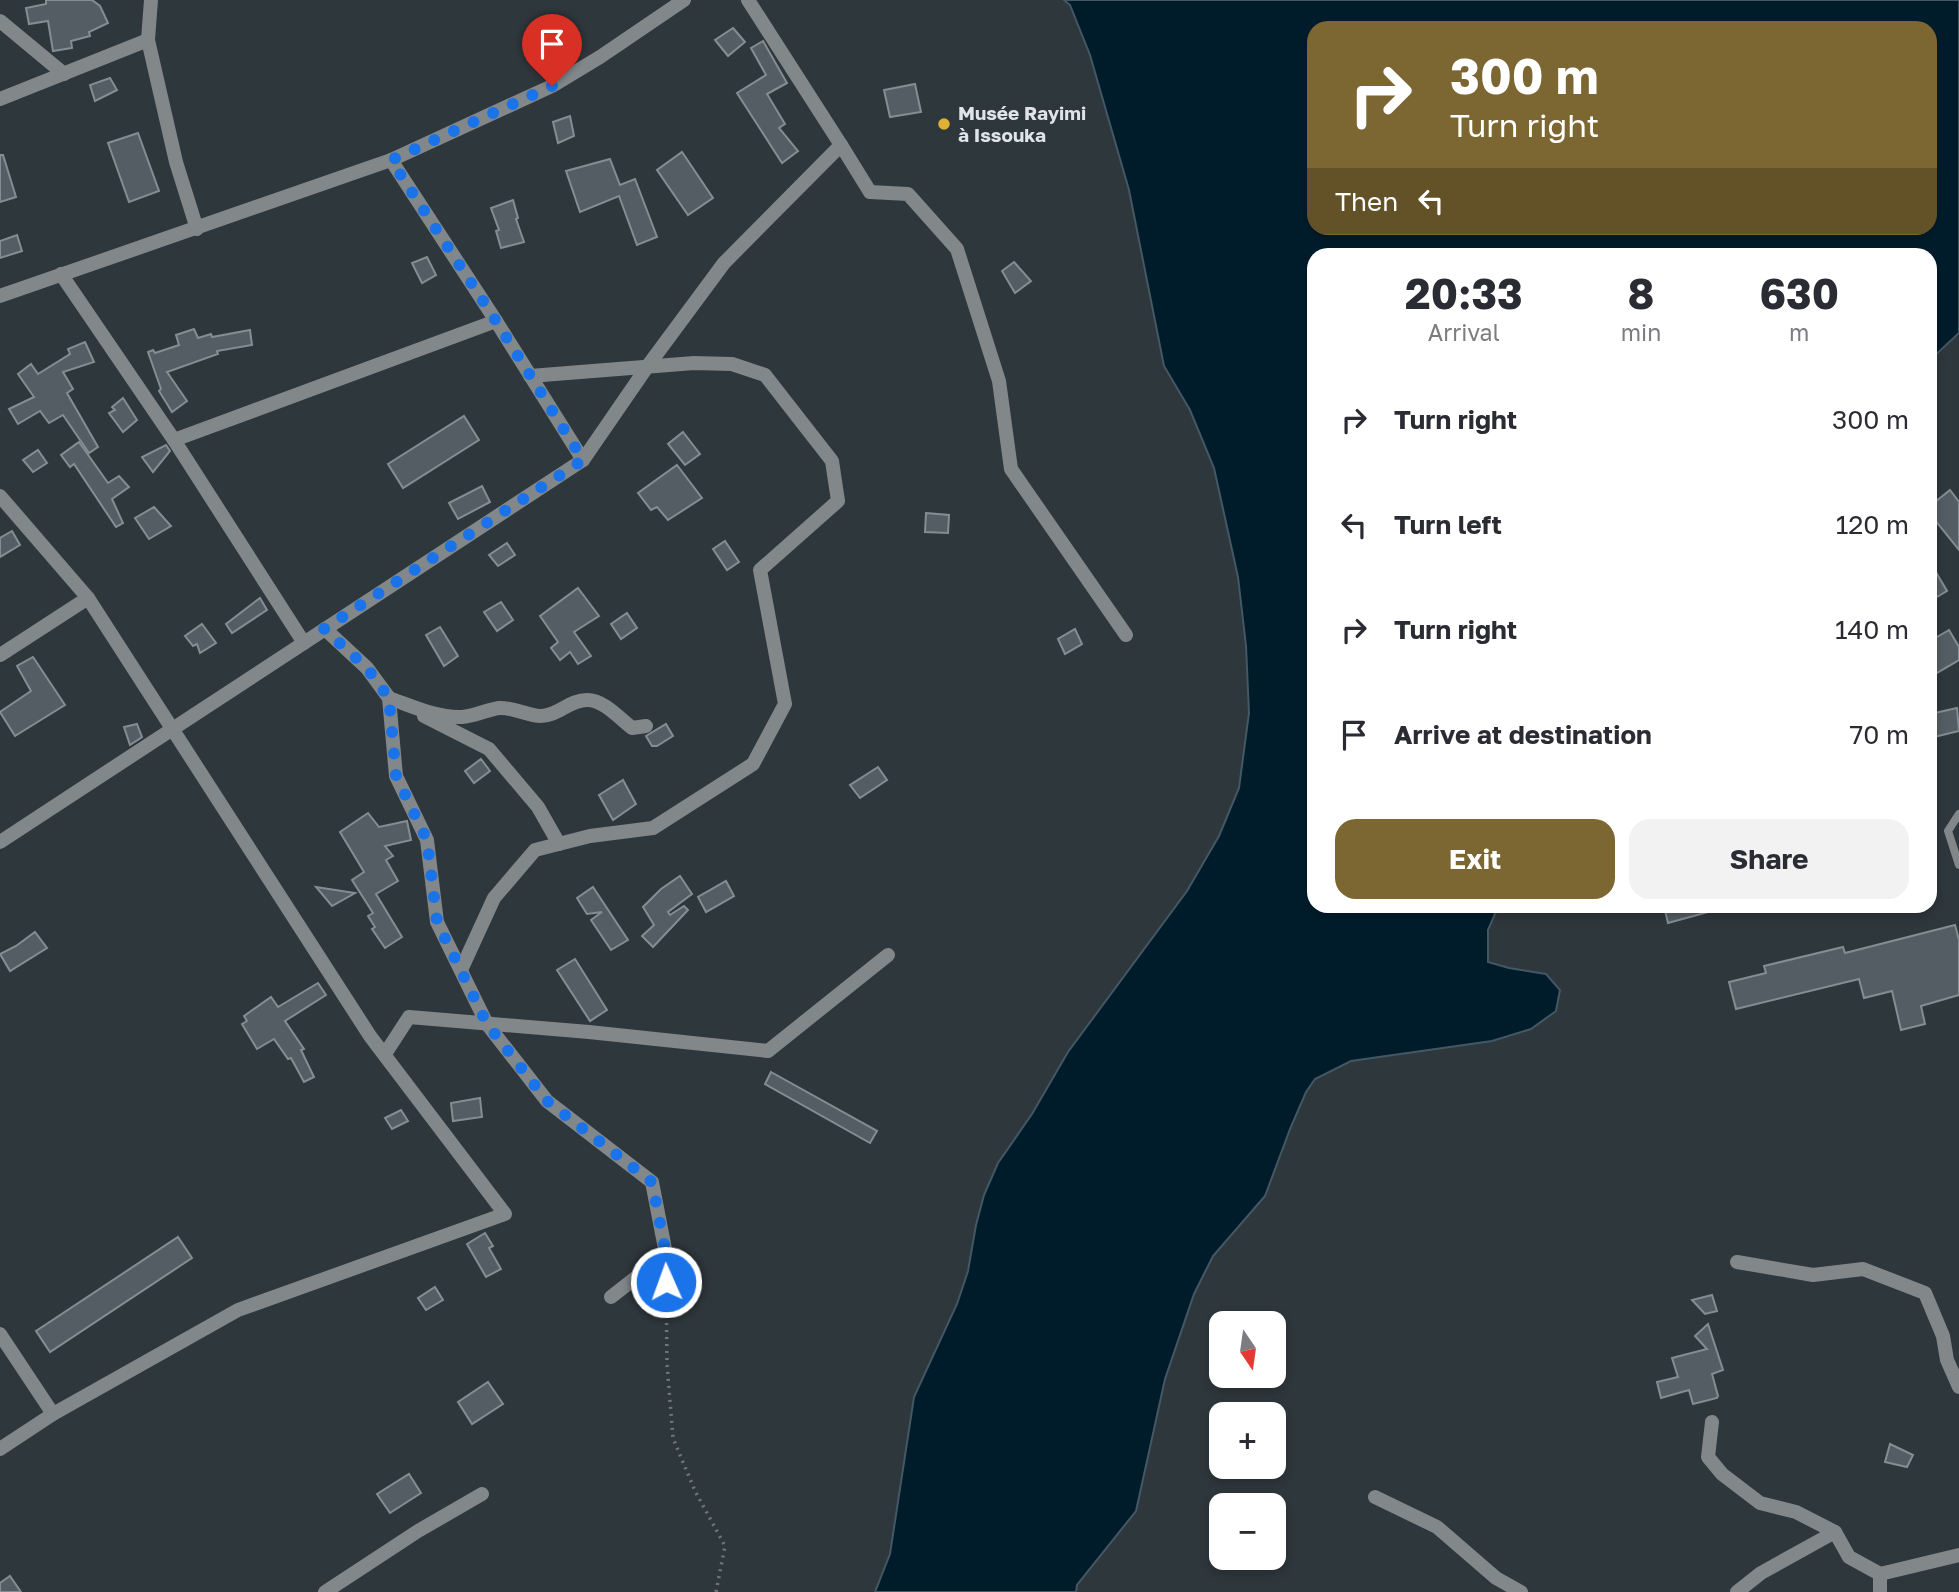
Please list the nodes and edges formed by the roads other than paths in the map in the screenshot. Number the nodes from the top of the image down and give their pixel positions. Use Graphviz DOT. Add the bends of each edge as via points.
graph roads {
  1 [pos="151,0"];
  2 [pos="684,0"];
  3 [pos="748,0"];
  4 [pos="0,21"];
  5 [pos="148,40"];
  6 [pos="64,74"];
  7 [pos="0,99"];
  8 [pos="841,145"];
  9 [pos="391,160"];
  10 [pos="197,229"];
  11 [pos="61,274"];
  12 [pos="0,296"];
  13 [pos="496,321"];
  14 [pos="647,367"];
  15 [pos="530,376"];
  16 [pos="174,440"];
  17 [pos="583,460"];
  18 [pos="0,496"];
  19 [pos="88,597"];
  20 [pos="324,629"];
  21 [pos="1126,635"];
  22 [pos="304,643"];
  23 [pos="0,655"];
  24 [pos="389,698"];
  25 [pos="646,726"];
  26 [pos="172,729"];
  27 [pos="1959,814"];
  28 [pos="0,842"];
  29 [pos="559,844"];
  30 [pos="1959,865"];
  31 [pos="888,955"];
  32 [pos="461,970"];
  33 [pos="487,1024"];
  34 [pos="385,1054"];
  35 [pos="1737,1262"];
  36 [pos="611,1297"];
  37 [pos="0,1334"];
  38 [pos="1959,1387"];
  39 [pos="53,1415"];
  40 [pos="1712,1422"];
  41 [pos="0,1449"];
  42 [pos="482,1494"];
  43 [pos="1375,1497"];
  44 [pos="1835,1532"];
  45 [pos="1959,1555"];
  46 [pos="1880,1574"];
  47 [pos="325,1592"];
  48 [pos="1521,1592"];
  49 [pos="1737,1592"];
  50 [pos="1880,1592"];
  1 -- 5 [label="street"];
  2 -- 9 [label="street" via="552,86"];
  3 -- 8 [label="street"];
  4 -- 6 [label="street"];
  5 -- 6 [label="street"];
  5 -- 10 [label="street" via="176,162"];
  6 -- 7 [label="street"];
  8 -- 14 [label="street" via="724,263"];
  8 -- 21 [label="street" via="870,192 908,194 957,249 999,381 1011,469"];
  9 -- 10 [label="street"];
  9 -- 13 [label="street"];
  10 -- 11 [label="street"];
  11 -- 12 [label="street"];
  11 -- 16 [label="street"];
  13 -- 15 [label="street"];
  13 -- 16 [label="street"];
  14 -- 15 [label="street"];
  14 -- 17 [label="street"];
  14 -- 29 [label="street" via="732,364 765,375 832,461 838,502 760,570 785,704 753,764 653,828"];
  15 -- 17 [label="street"];
  16 -- 22 [label="street"];
  17 -- 20 [label="street"];
  18 -- 19 [label="street"];
  19 -- 23 [label="street"];
  19 -- 26 [label="street"];
  20 -- 22 [label="street"];
  20 -- 24 [label="street" via="367,668"];
  22 -- 26 [label="street"];
  24 -- 25 [label="street" via="433,714 463,717 499,708 540,716 588,700 632,728"];
  24 -- 29 [label="street" via="489,749 538,807"];
  24 -- 32 [label="street" via="396,776 427,840 437,922"];
  26 -- 28 [label="street"];
  26 -- 34 [label="street"];
  27 -- 30 [label="lane" via="1948,831"];
  29 -- 32 [label="street" via="535,850 494,898"];
  31 -- 33 [label="street" via="768,1051"];
  32 -- 33 [label="street"];
  33 -- 34 [label="street" via="410,1017"];
  33 -- 36 [label="street" via="547,1101 652,1182 666,1254"];
  34 -- 39 [label="street" via="505,1214 238,1310"];
  35 -- 38 [label="street" via="1814,1275 1863,1269 1926,1293"];
  37 -- 39 [label="street"];
  39 -- 41 [label="street"];
  40 -- 44 [label="street" via="1709,1457 1722,1474 1760,1503 1796,1512"];
  42 -- 47 [label="street"];
  43 -- 48 [label="street" via="1437,1527 1496,1578"];
  44 -- 46 [label="street" via="1849,1557"];
  44 -- 49 [label="street" via="1761,1573"];
  45 -- 46 [label="street"];
  46 -- 50 [label="street"];
}
